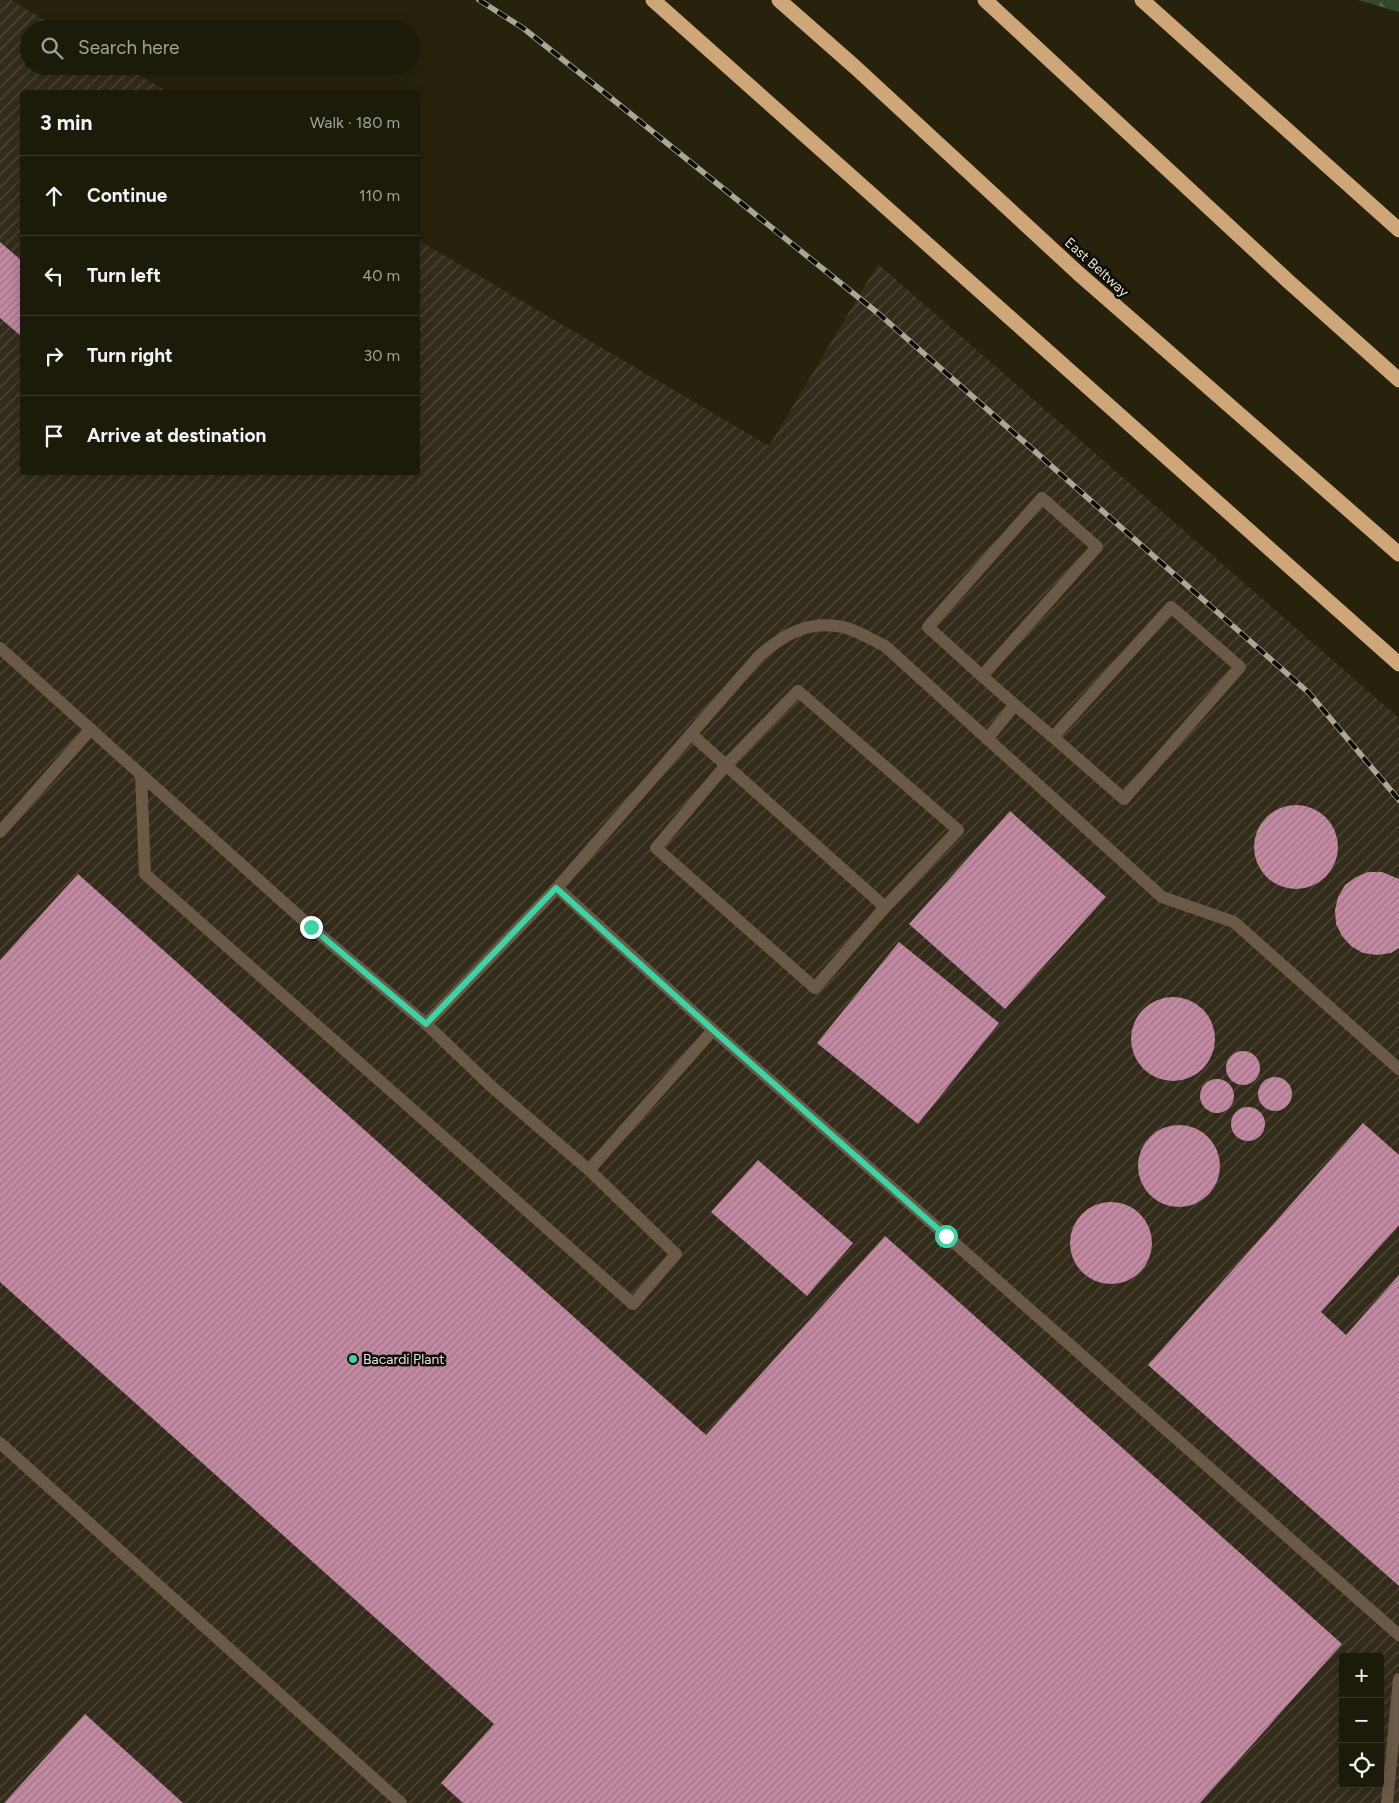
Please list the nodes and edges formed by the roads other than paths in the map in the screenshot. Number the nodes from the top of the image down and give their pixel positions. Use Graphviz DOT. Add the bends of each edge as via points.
graph roads {
  1 [pos="654,0"];
  2 [pos="779,0"];
  3 [pos="985,0"];
  4 [pos="1142,0"];
  5 [pos="1399,230"];
  6 [pos="1288,281"];
  7 [pos="1399,366"];
  8 [pos="1399,380"];
  9 [pos="1399,554"];
  10 [pos="0,648"];
  11 [pos="1399,664"];
  12 [pos="982,676"];
  13 [pos="1015,704"];
  14 [pos="91,729"];
  15 [pos="691,734"];
  16 [pos="1053,737"];
  17 [pos="987,738"];
  18 [pos="725,766"];
  19 [pos="142,774"];
  20 [pos="0,832"];
  21 [pos="556,888"];
  22 [pos="885,907"];
  23 [pos="426,1024"];
  24 [pos="713,1030"];
  25 [pos="1399,1069"];
  26 [pos="589,1170"];
  27 [pos="0,1443"];
  28 [pos="1399,1636"];
  29 [pos="1399,1679"];
  30 [pos="401,1803"];
  31 [pos="1387,1803"];
  1 -- 11 [label="highway"];
  2 -- 9 [label="highway, East Beltway" via="1078,273"];
  3 -- 6 [label="highway"];
  4 -- 5 [label="highway"];
  6 -- 7 [label="highway"];
  6 -- 8 [label="highway"];
  10 -- 14 [label="lane"];
  12 -- 12 [label="lane" via="1097,547 1042,498 928,626"];
  12 -- 13 [label="lane"];
  13 -- 16 [label="lane"];
  13 -- 17 [label="lane"];
  14 -- 19 [label="lane"];
  14 -- 20 [label="lane"];
  15 -- 17 [label="lane" via="759,656 779,638 812,626 844,627 885,646"];
  15 -- 18 [label="lane"];
  15 -- 21 [label="lane"];
  16 -- 16 [label="lane" via="1171,607 1240,667 1124,799"];
  17 -- 25 [label="lane" via="1162,897 1234,922"];
  18 -- 22 [label="lane"];
  18 -- 22 [label="lane" via="798,691 958,830"];
  18 -- 22 [label="lane" via="656,848 815,988"];
  19 -- 23 [label="lane" via="311,927"];
  19 -- 26 [label="lane" via="145,874 632,1304 676,1254"];
  21 -- 23 [label="lane"];
  21 -- 24 [label="lane"];
  23 -- 26 [label="lane" via="492,1087"];
  24 -- 26 [label="lane"];
  24 -- 28 [label="lane"];
  27 -- 30 [label="lane"];
  29 -- 31 [label="lane"];
}
